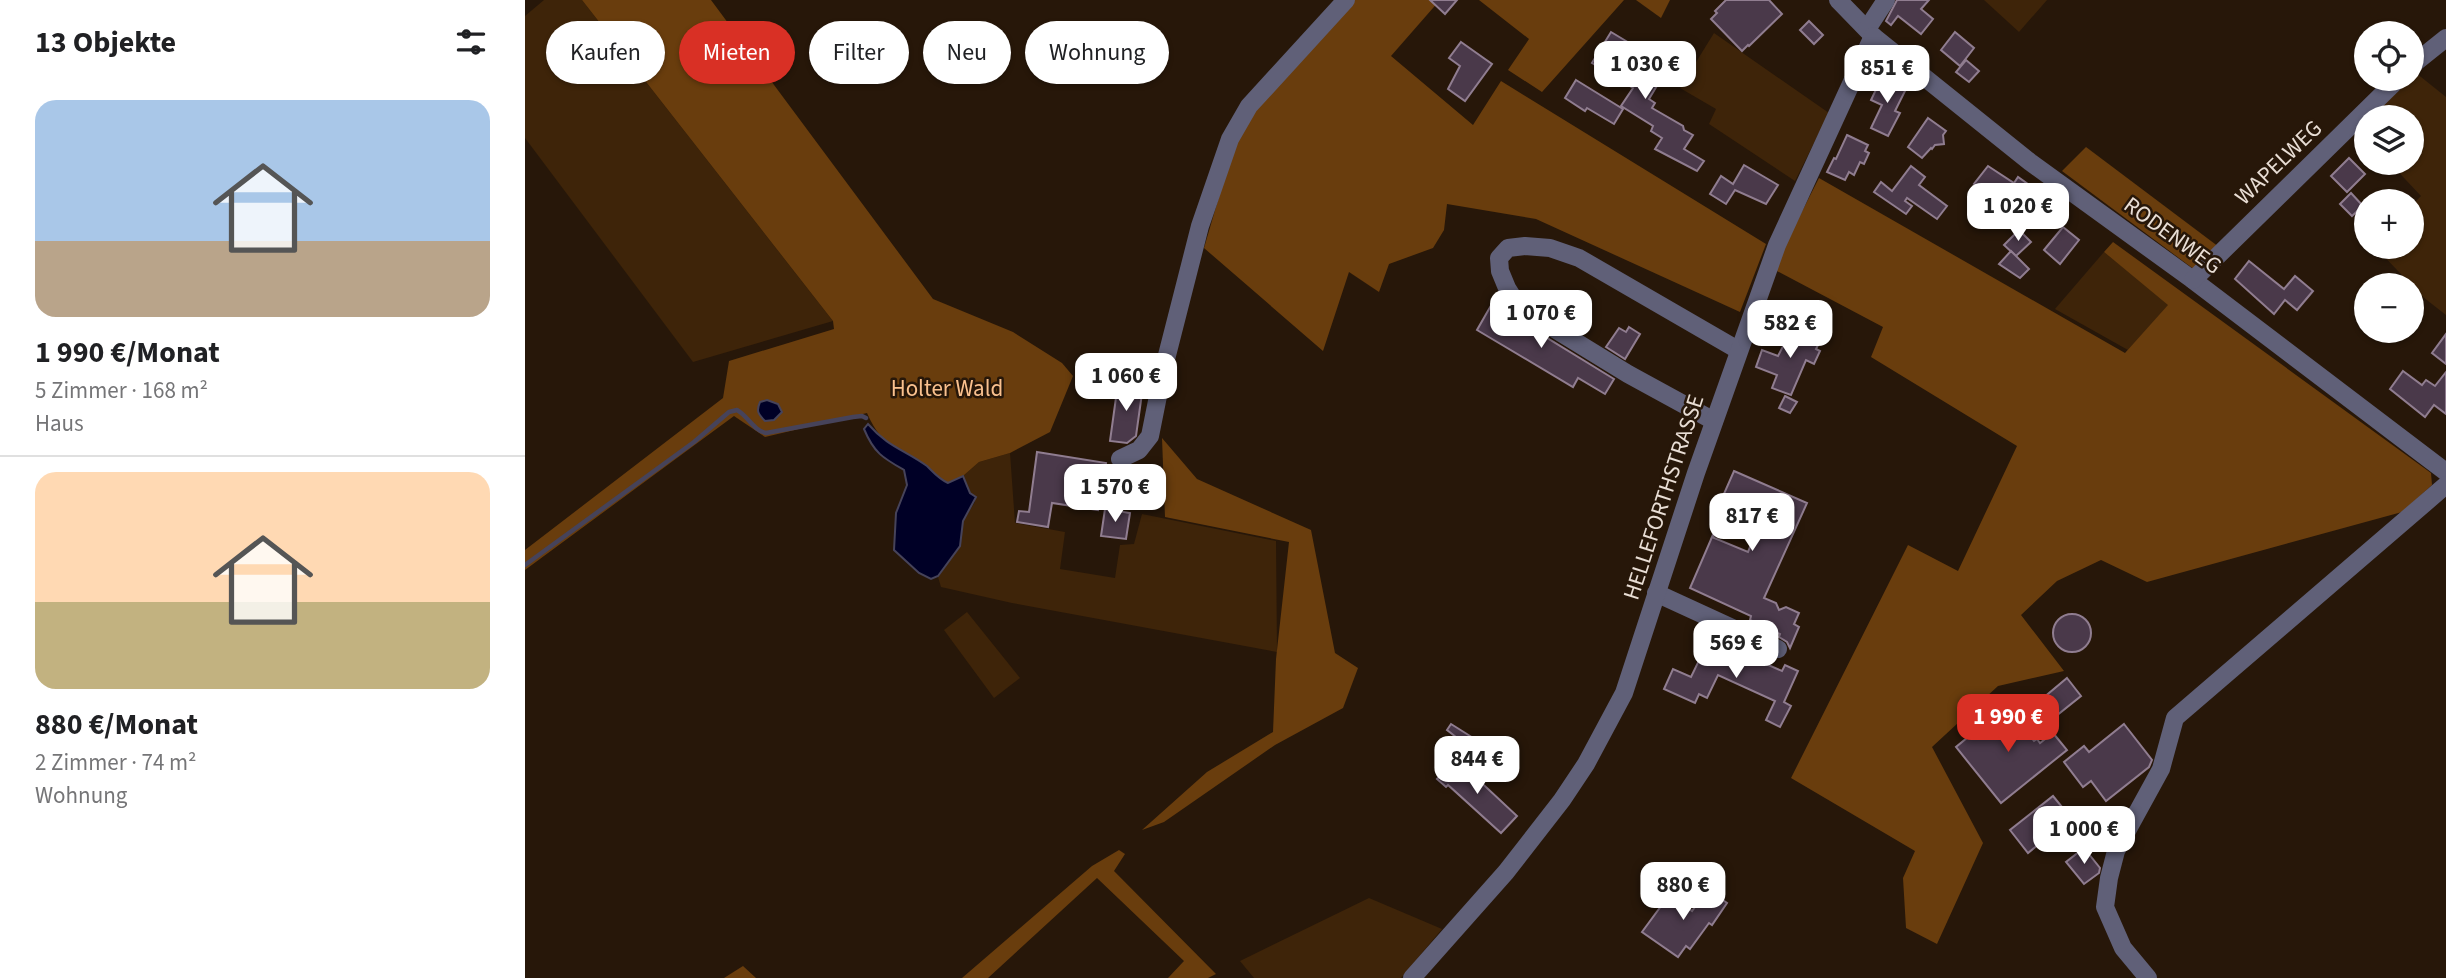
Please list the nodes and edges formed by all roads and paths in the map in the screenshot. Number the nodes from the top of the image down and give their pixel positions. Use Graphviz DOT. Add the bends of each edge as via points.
graph roads {
  1 [pos="1346,0"];
  2 [pos="1838,0"];
  3 [pos="1886,0"];
  4 [pos="1870,32"];
  5 [pos="2446,38"];
  6 [pos="2424,56"];
  7 [pos="2386,91"];
  8 [pos="2193,279"];
  9 [pos="1738,350"];
  10 [pos="1714,421"];
  11 [pos="1120,459"];
  12 [pos="2446,472"];
  13 [pos="2446,485"];
  14 [pos="1656,593"];
  15 [pos="1778,649"];
  16 [pos="1412,978"];
  17 [pos="2148,978"];
  1 -- 11 [label="street" via="1249,106 1230,139 1200,226 1150,436 1139,450"];
  2 -- 4 [label="street"];
  3 -- 4 [label="street, HELLEFORTHSTRASSE"];
  4 -- 8 [label="street, RODENWEG" via="2030,162"];
  4 -- 9 [label="street, HELLEFORTHSTRASSE" via="1777,245"];
  5 -- 6 [label="street"];
  7 -- 8 [label="street, WAPELWEG"];
  8 -- 12 [label="street, RODENWEG"];
  9 -- 10 [label="street, HELLEFORTHSTRASSE"];
  9 -- 10 [label="street" via="1579,258 1525,246 1508,248 1499,258 1500,271 1519,307"];
  10 -- 14 [label="street, HELLEFORTHSTRASSE"];
  13 -- 17 [label="street" via="2175,718 2161,769 2116,851 2105,907 2123,948"];
  14 -- 15 [label="street"];
  14 -- 16 [label="street, HELLEFORTHSTRASSE" via="1624,693 1586,764 1510,868"];
}
